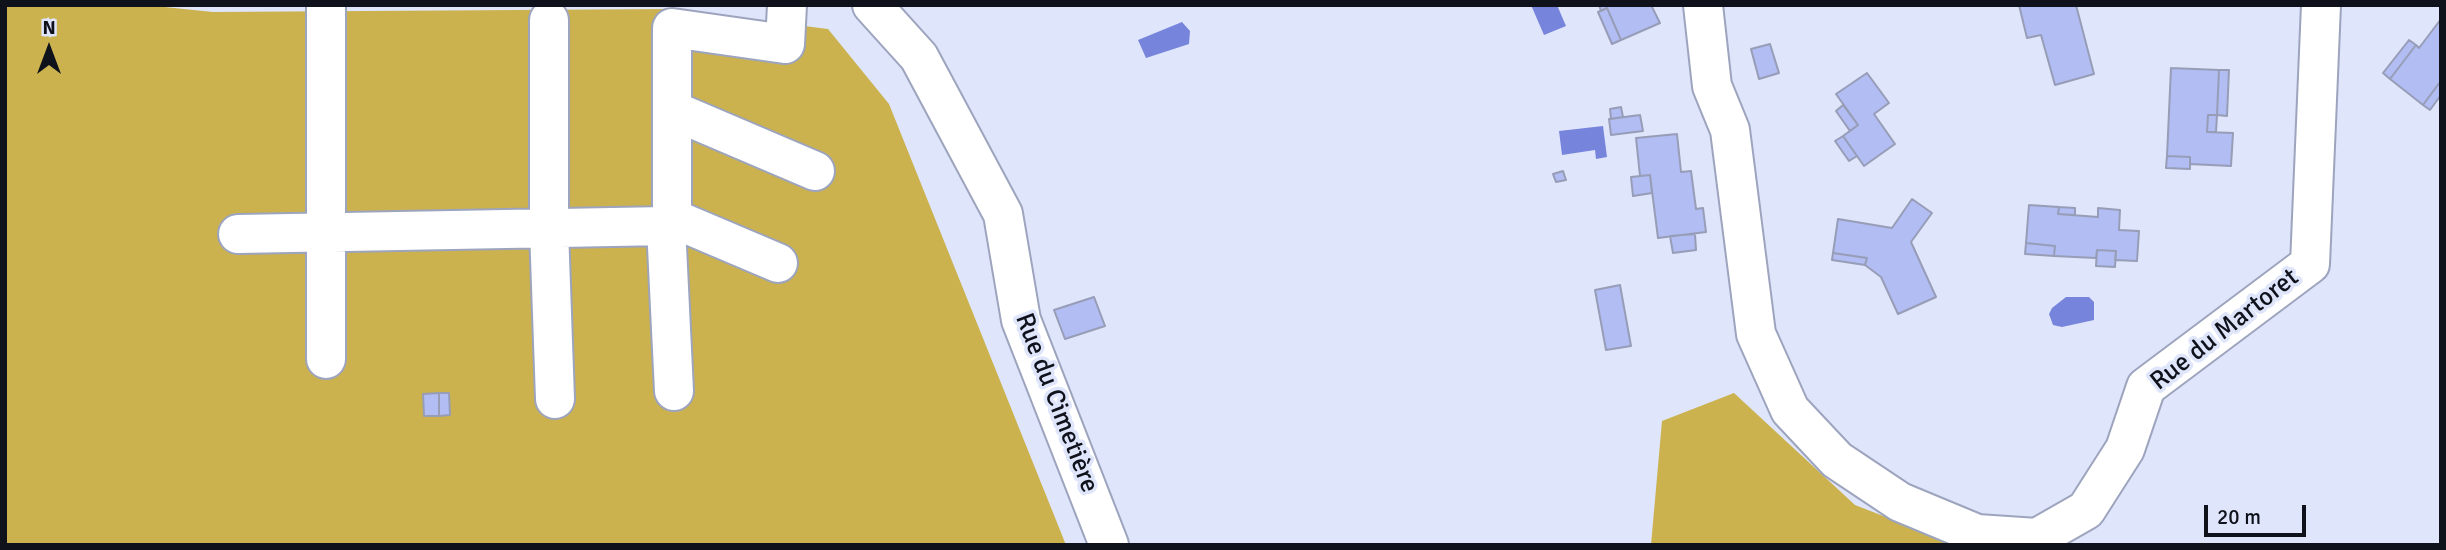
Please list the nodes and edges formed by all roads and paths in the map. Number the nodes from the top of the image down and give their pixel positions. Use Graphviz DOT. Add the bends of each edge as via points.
graph roads {
  1 [pos="326,5"];
  2 [pos="788,5"];
  3 [pos="872,5"];
  4 [pos="1703,5"];
  5 [pos="2321,5"];
  6 [pos="549,20"];
  7 [pos="672,110"];
  8 [pos="815,171"];
  9 [pos="669,222"];
  10 [pos="549,229"];
  11 [pos="327,231"];
  12 [pos="238,234"];
  13 [pos="778,263"];
  14 [pos="326,359"];
  15 [pos="674,391"];
  16 [pos="555,399"];
  17 [pos="1109,545"];
  1 -- 11 [label="street"];
  2 -- 7 [label="street" via="785,44 672,28"];
  3 -- 17 [label="street, Rue du Cimetière" via="919,57 1003,214 1021,320"];
  4 -- 5 [label="street, Rue du Martoret" via="1713,86 1730,130 1756,334 1790,410 1837,460 1900,502 1977,534 2037,538 2086,510 2125,449 2146,387 2310,264"];
  6 -- 10 [label="street"];
  7 -- 8 [label="street"];
  7 -- 9 [label="street"];
  9 -- 10 [label="street"];
  9 -- 13 [label="street"];
  9 -- 15 [label="street"];
  10 -- 11 [label="street"];
  10 -- 16 [label="street"];
  11 -- 12 [label="street"];
  11 -- 14 [label="street"];
}
